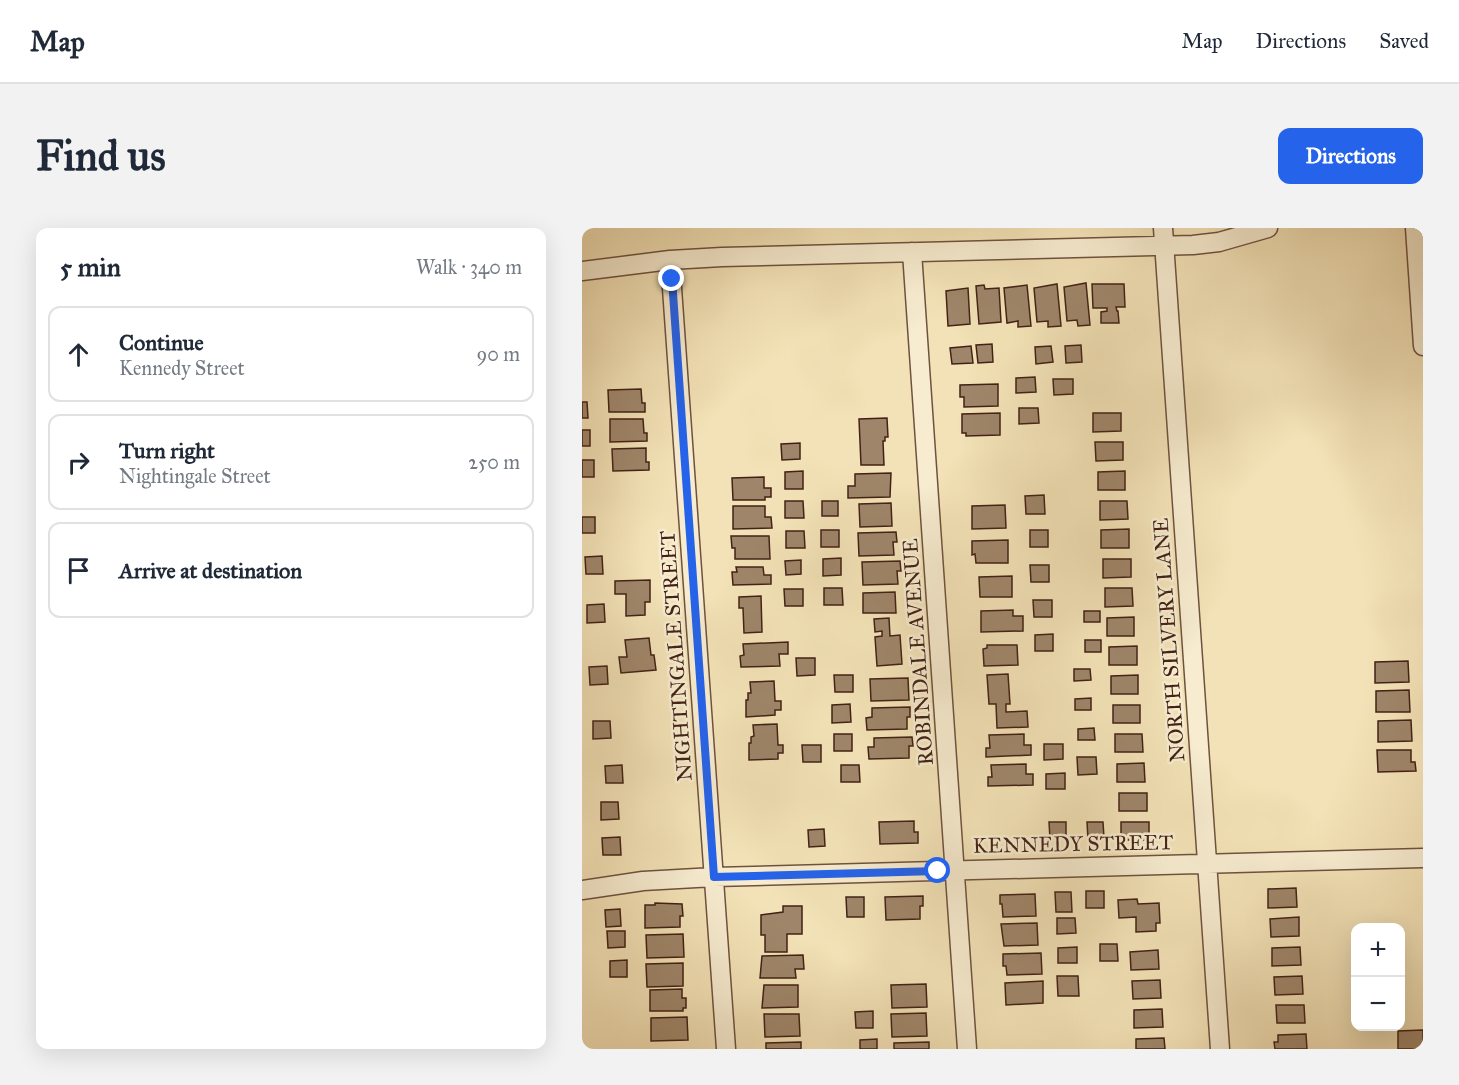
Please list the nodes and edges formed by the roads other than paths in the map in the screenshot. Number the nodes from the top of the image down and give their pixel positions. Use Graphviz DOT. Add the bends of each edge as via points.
graph roads {
  1 [pos="1268,228"];
  2 [pos="1415,228"];
  3 [pos="1164,237"];
  4 [pos="912,252"];
  5 [pos="670,260"];
  6 [pos="582,271"];
  7 [pos="1423,346"];
  8 [pos="1423,858"];
  9 [pos="1207,864"];
  10 [pos="955,870"];
  11 [pos="714,877"];
  12 [pos="582,891"];
  13 [pos="726,1049"];
  14 [pos="968,1049"];
  15 [pos="1220,1049"];
  1 -- 3 [label="street" via="1219,242"];
  2 -- 7 [label="street"];
  3 -- 4 [label="street"];
  3 -- 9 [label="street, NORTH SILVERY LANE"];
  4 -- 5 [label="street"];
  4 -- 10 [label="street, ROBINDALE AVENUE"];
  5 -- 6 [label="street"];
  5 -- 11 [label="street, NIGHTINGALE STREET"];
  8 -- 9 [label="street, KENNEDY STREET"];
  9 -- 10 [label="street, KENNEDY STREET"];
  9 -- 15 [label="street, NORTH SILVERY LANE"];
  10 -- 11 [label="street, KENNEDY STREET"];
  10 -- 14 [label="street, ROBINDALE AVENUE"];
  11 -- 12 [label="street, KENNEDY STREET" via="643,881"];
  11 -- 13 [label="street, NIGHTINGALE STREET"];
}
